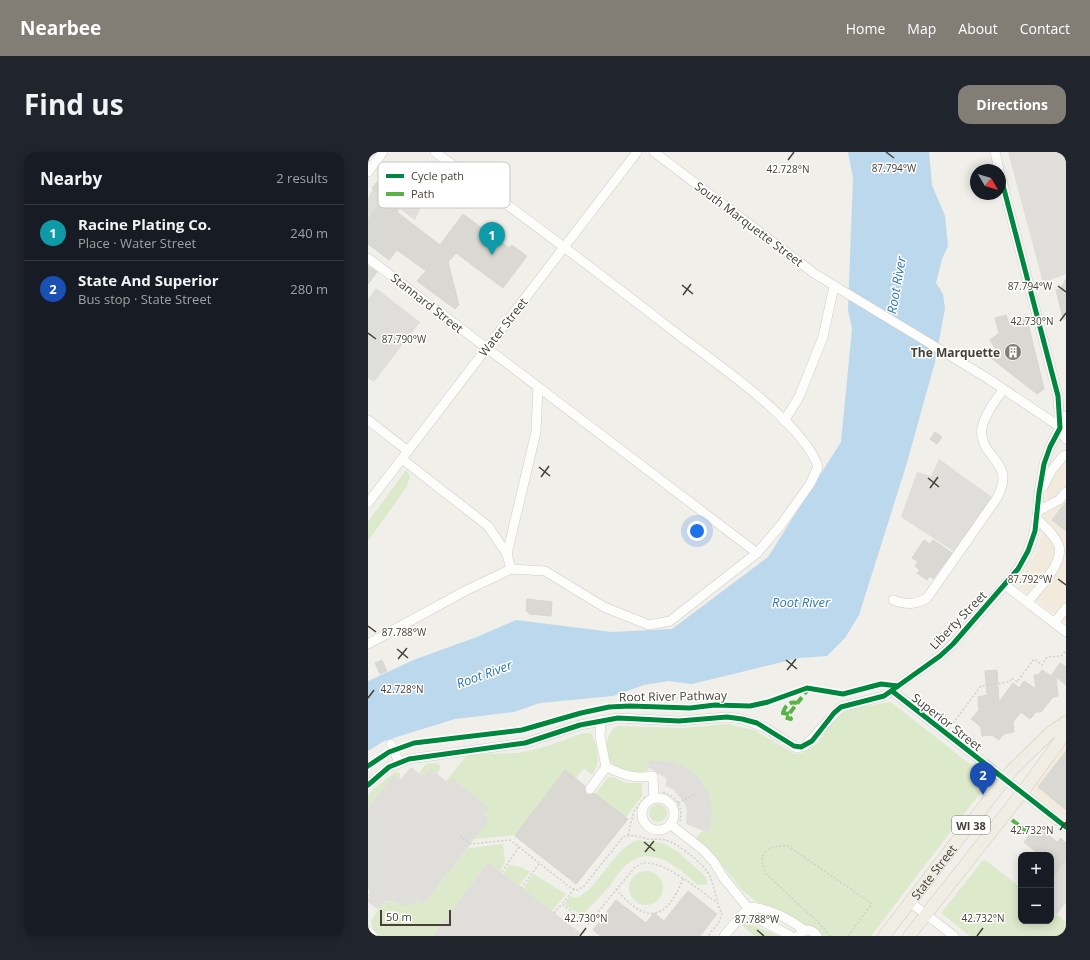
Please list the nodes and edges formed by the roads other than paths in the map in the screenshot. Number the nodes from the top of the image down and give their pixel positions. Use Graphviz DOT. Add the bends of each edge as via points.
graph roads {
  1 [pos="383,152"];
  2 [pos="435,152"];
  3 [pos="637,152"];
  4 [pos="654,152"];
  5 [pos="995,152"];
  6 [pos="449,162"];
  7 [pos="998,164"];
  8 [pos="368,172"];
  9 [pos="1006,197"];
  10 [pos="510,206"];
  11 [pos="565,246"];
  12 [pos="368,258"];
  13 [pos="834,286"];
  14 [pos="486,349"];
  15 [pos="538,387"];
  16 [pos="1003,390"];
  17 [pos="1066,416"];
  18 [pos="368,420"];
  19 [pos="784,421"];
  20 [pos="1063,430"];
  21 [pos="1066,439"];
  22 [pos="408,451"];
  23 [pos="1066,455"];
  24 [pos="402,459"];
  25 [pos="1066,492"];
  26 [pos="1039,495"];
  27 [pos="368,503"];
  28 [pos="1038,515"];
  29 [pos="757,553"];
  30 [pos="507,554"];
  31 [pos="511,569"];
  32 [pos="1005,585"];
  33 [pos="892,600"];
  34 [pos="1028,602"];
  35 [pos="1066,608"];
  36 [pos="1054,623"];
  37 [pos="1066,632"];
  38 [pos="368,644"];
  39 [pos="892,691"];
  40 [pos="600,720"];
  41 [pos="1066,722"];
  42 [pos="1066,728"];
  43 [pos="391,744"];
  44 [pos="399,762"];
  45 [pos="606,767"];
  46 [pos="1005,780"];
  47 [pos="368,785"];
  48 [pos="590,789"];
  49 [pos="1022,792"];
  50 [pos="652,796"];
  51 [pos="670,824"];
  52 [pos="1066,827"];
  53 [pos="910,903"];
  54 [pos="749,907"];
  55 [pos="926,914"];
  56 [pos="368,930"];
  57 [pos="801,933"];
  58 [pos="373,936"];
  59 [pos="724,936"];
  60 [pos="791,936"];
  61 [pos="817,936"];
  62 [pos="884,936"];
  63 [pos="909,936"];
  64 [pos="954,936"];
  1 -- 8 [label="street"];
  2 -- 6 [label="street"];
  3 -- 11 [label="street, Water Street"];
  4 -- 13 [label="street, South Marquette Street"];
  5 -- 7 [label="street"];
  9 -- 20 [label="street" via="1058,396"];
  10 -- 11 [label="street"];
  11 -- 14 [label="street, Water Street"];
  11 -- 19 [label="street" via="754,393"];
  12 -- 14 [label="street, Stannard Street"];
  13 -- 16 [label="street, South Marquette Street"];
  13 -- 19 [label="street" via="823,337 799,397"];
  14 -- 15 [label="street, Stannard Street"];
  14 -- 22 [label="street, Water Street"];
  15 -- 29 [label="street, Stannard Street"];
  15 -- 30 [label="street" via="536,432"];
  16 -- 20 [label="street, South Marquette Street"];
  16 -- 33 [label="street" via="982,427 982,438 1003,476 997,498 927,598 917,604 904,604"];
  17 -- 20 [label="street, Liberty Street"];
  18 -- 22 [label="street"];
  19 -- 29 [label="street" via="802,438 815,456 818,467 810,484 781,525"];
  20 -- 21 [label="street"];
  20 -- 26 [label="street, Liberty Street" via="1046,458"];
  22 -- 24 [label="street, Water Street"];
  23 -- 26 [label="street" via="1052,470"];
  24 -- 27 [label="street, Water Street"];
  24 -- 30 [label="street" via="488,526"];
  25 -- 28 [label="street"];
  26 -- 28 [label="street, Liberty Street"];
  28 -- 32 [label="street, Liberty Street" via="1028,551"];
  28 -- 34 [label="street" via="1059,547 1059,559"];
  29 -- 31 [label="street" via="670,621 649,625 604,607 545,571"];
  30 -- 31 [label="street"];
  31 -- 38 [label="street"];
  32 -- 34 [label="street"];
  32 -- 39 [label="street, Liberty Street" via="953,644"];
  34 -- 36 [label="street"];
  35 -- 36 [label="street"];
  36 -- 37 [label="street"];
  39 -- 40 [label="street, Liberty Street" via="884,696 841,707 812,741 801,747 794,746 757,723 735,718 679,721 629,718"];
  39 -- 46 [label="street, Superior Street"];
  40 -- 44 [label="street" via="530,742"];
  40 -- 45 [label="street" via="600,738"];
  41 -- 46 [label="main road, State Street / WI 38" via="1051,732"];
  42 -- 49 [label="main road, State Street / WI 38" via="1059,742"];
  43 -- 44 [label="street"];
  44 -- 47 [label="street" via="379,774"];
  45 -- 48 [label="street"];
  45 -- 50 [label="street" via="638,778 653,776"];
  46 -- 49 [label="street, Superior Street"];
  46 -- 53 [label="main road, State Street / WI 38"];
  49 -- 52 [label="street, Superior Street"];
  49 -- 55 [label="main road, State Street / WI 38"];
  50 -- 51 [label="street" via="664,800 671,806 673,815"];
  50 -- 51 [label="street" via="643,808 644,823 657,830"];
  51 -- 54 [label="street" via="703,850 734,892"];
  53 -- 55 [label="street"];
  53 -- 62 [label="main road, State Street / WI 38"];
  54 -- 57 [label="street" via="761,908 790,920"];
  54 -- 59 [label="street"];
  54 -- 60 [label="street" via="756,918"];
  55 -- 63 [label="main road, State Street / WI 38"];
  55 -- 64 [label="street"];
  56 -- 58 [label="street"];
  57 -- 61 [label="street" via="810,930"];
}
